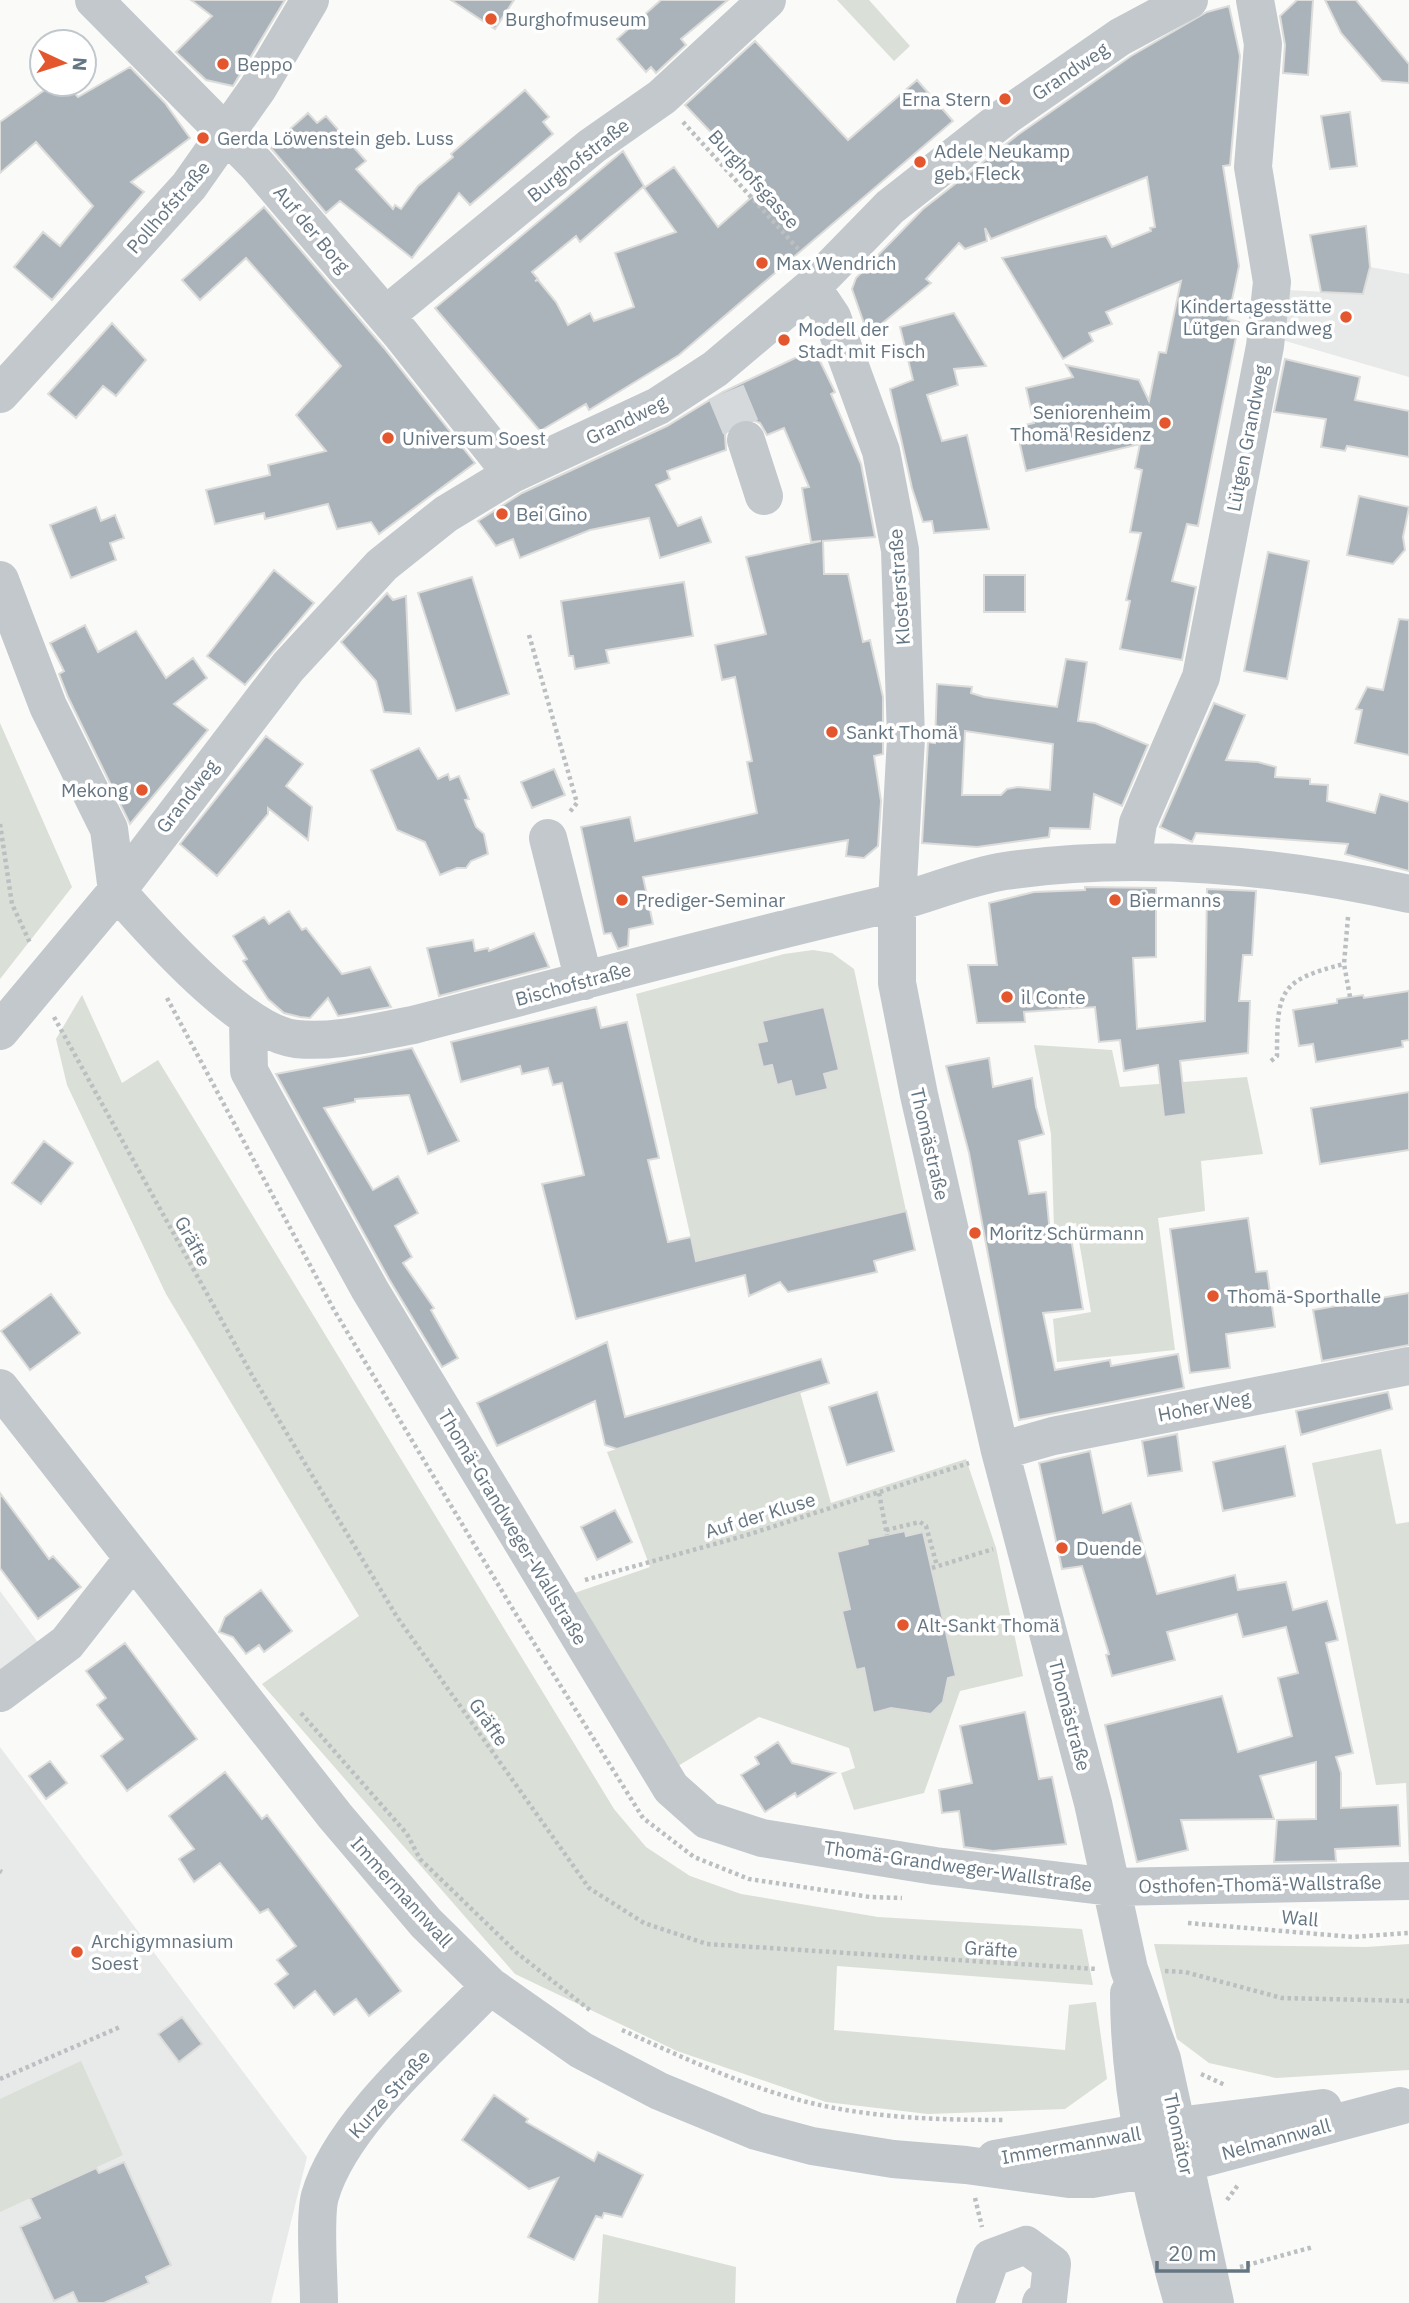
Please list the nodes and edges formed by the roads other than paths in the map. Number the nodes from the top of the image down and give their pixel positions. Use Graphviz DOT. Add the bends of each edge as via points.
graph roads {
  1 [pos="94,0"];
  2 [pos="310,0"];
  3 [pos="767,0"];
  4 [pos="1189,0"];
  5 [pos="1255,0"];
  6 [pos="227,134"];
  7 [pos="812,287"];
  8 [pos="386,315"];
  9 [pos="0,394"];
  10 [pos="746,440"];
  11 [pos="512,474"];
  12 [pos="764,496"];
  13 [pos="0,580"];
  14 [pos="548,838"];
  15 [pos="1132,862"];
  16 [pos="117,891"];
  17 [pos="1409,894"];
  18 [pos="897,902"];
  19 [pos="584,981"];
  20 [pos="248,1020"];
  21 [pos="0,1031"];
  22 [pos="1409,1366"];
  23 [pos="0,1388"];
  24 [pos="987,1456"];
  25 [pos="132,1560"];
  26 [pos="0,1693"];
  27 [pos="1409,1881"];
  28 [pos="1111,1887"];
  29 [pos="1129,1969"];
  30 [pos="490,1986"];
  31 [pos="1405,2105"];
  32 [pos="1160,2129"];
  33 [pos="966,2165"];
  34 [pos="1168,2166"];
  35 [pos="319,2303"];
  36 [pos="975,2303"];
  37 [pos="1041,2303"];
  38 [pos="1183,2303"];
  39 [pos="1215,2303"];
  1 -- 6 [label="street, Auf der Borg"];
  2 -- 6 [label="street, Pollhofstraße"];
  3 -- 8 [label="street, Burghofstraße" via="662,97 592,146"];
  4 -- 7 [label="street, Grandweg" via="1120,37 1037,93 890,206"];
  5 -- 15 [label="street, Lütgen Grandweg" via="1262,44 1253,167 1272,282 1265,346 1201,677 1138,823"];
  6 -- 8 [label="street, Auf der Borg"];
  6 -- 9 [label="street, Pollhofstraße" via="189,186"];
  7 -- 11 [label="street, Grandweg" via="720,380"];
  7 -- 18 [label="street, Klosterstraße" via="832,317 881,451 900,550 906,738"];
  8 -- 11 [label="street, Auf der Borg"];
  10 -- 12 [label="street"];
  11 -- 16 [label="street, Grandweg" via="446,514 357,589 288,667"];
  13 -- 16 [label="street" via="48,706 109,829"];
  14 -- 19 [label="street"];
  15 -- 17 [label="street" via="1270,870"];
  15 -- 18 [label="street" via="1004,871"];
  16 -- 20 [label="street"];
  16 -- 21 [label="street, Grandweg"];
  18 -- 19 [label="street, Bischofstraße"];
  18 -- 24 [label="street, Thomästraße" via="897,984"];
  19 -- 20 [label="street, Bischofstraße" via="413,1025 338,1039 294,1039"];
  20 -- 28 [label="street, Thomä-Grandweger-Wallstraße" via="249,1071 370,1290 671,1788 707,1820 762,1838 935,1866"];
  22 -- 24 [label="street, Hoher Weg" via="1054,1436"];
  23 -- 25 [label="street, Immermannwall"];
  24 -- 28 [label="street, Thomästraße" via="1093,1803"];
  25 -- 26 [label="street" via="67,1643"];
  25 -- 30 [label="street, Immermannwall" via="335,1816 426,1923"];
  27 -- 28 [label="street, Osthofen-Thomä-Wallstraße"];
  28 -- 29 [label="street, Thomätor"];
  29 -- 32 [label="street, Thomätor" via="1129,2050"];
  29 -- 32 [label="street, Thomätor" via="1162,2059"];
  30 -- 33 [label="street, Immermannwall" via="581,2050 659,2091 756,2132 893,2159"];
  30 -- 35 [label="street, Kurze Straße" via="341,2146 319,2198"];
  31 -- 32 [label="street, Nelmannwall" via="1327,2107"];
  31 -- 34 [label="street, Nelmannwall"];
  32 -- 33 [label="street, Immermannwall"];
  32 -- 34 [label="street, Thomätor"];
  33 -- 34 [label="street, Immermannwall" via="1069,2179"];
  34 -- 38 [label="street, Thomätor" via="1168,2252"];
  34 -- 39 [label="street, Thomätor"];
  36 -- 37 [label="street" via="991,2258 1026,2245 1052,2264 1048,2299"];
}
